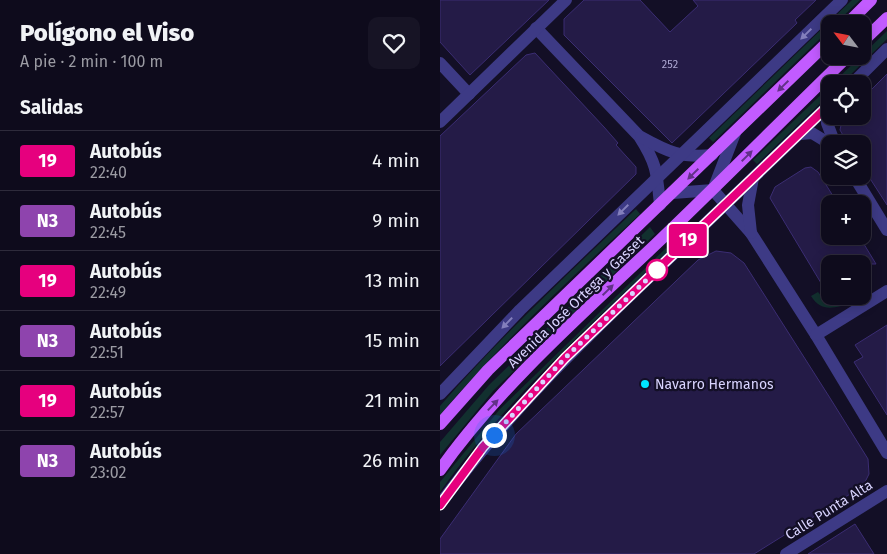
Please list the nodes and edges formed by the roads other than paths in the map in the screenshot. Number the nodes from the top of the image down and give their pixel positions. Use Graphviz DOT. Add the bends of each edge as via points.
graph roads {
  1 [pos="566,0"];
  2 [pos="842,0"];
  3 [pos="871,0"];
  4 [pos="856,15"];
  5 [pos="887,18"];
  6 [pos="536,28"];
  7 [pos="871,33"];
  8 [pos="821,49"];
  9 [pos="887,49"];
  10 [pos="440,63"];
  11 [pos="839,65"];
  12 [pos="861,75"];
  13 [pos="469,94"];
  14 [pos="821,113"];
  15 [pos="440,122"];
  16 [pos="735,133"];
  17 [pos="800,134"];
  18 [pos="639,136"];
  19 [pos="821,138"];
  20 [pos="679,155"];
  21 [pos="712,155"];
  22 [pos="658,176"];
  23 [pos="753,178"];
  24 [pos="860,185"];
  25 [pos="713,190"];
  26 [pos="673,193"];
  27 [pos="726,204"];
  28 [pos="660,205"];
  29 [pos="887,230"];
  30 [pos="751,233"];
  31 [pos="887,291"];
  32 [pos="816,334"];
  33 [pos="440,394"];
  34 [pos="440,424"];
  35 [pos="887,453"];
  36 [pos="440,470"];
  37 [pos="887,491"];
  38 [pos="440,504"];
  39 [pos="786,554"];
  1 -- 6 [label="street"];
  2 -- 20 [label="street, one-way"];
  3 -- 4 [label="main road"];
  5 -- 7 [label="main road"];
  6 -- 13 [label="street"];
  6 -- 18 [label="street"];
  8 -- 16 [label="main road, Avenida José Ortega y Gasset, one-way"];
  9 -- 12 [label="street"];
  10 -- 13 [label="street"];
  25 -- 11 [label="main road, Avenida José Ortega y Gasset, one-way"];
  13 -- 15 [label="street"];
  14 -- 17 [label="street"];
  16 -- 21 [label="main road, Avenida José Ortega y Gasset"];
  16 -- 25 [label="street"];
  17 -- 19 [label="street" via="812,132"];
  17 -- 23 [label="street"];
  18 -- 20 [label="street"];
  18 -- 22 [label="street" via="650,153"];
  20 -- 21 [label="street"];
  20 -- 22 [label="street"];
  21 -- 26 [label="main road, Avenida José Ortega y Gasset, one-way"];
  22 -- 28 [label="street"];
  22 -- 33 [label="street, one-way" via="520,310"];
  23 -- 27 [label="street"];
  23 -- 30 [label="street" via="748,205"];
  24 -- 29 [label="street"];
  25 -- 26 [label="street"];
  25 -- 27 [label="street"];
  36 -- 25 [label="main road, Avenida José Ortega y Gasset, one-way" via="463,437 543,353"];
  26 -- 28 [label="main road, Avenida José Ortega y Gasset"];
  27 -- 30 [label="street"];
  27 -- 38 [label="street" via="552,371 472,460"];
  28 -- 34 [label="main road, Avenida José Ortega y Gasset" via="488,370"];
  30 -- 32 [label="street"];
  31 -- 32 [label="street"];
  32 -- 35 [label="street"];
  37 -- 39 [label="street, Calle Punta Alta"];
}
